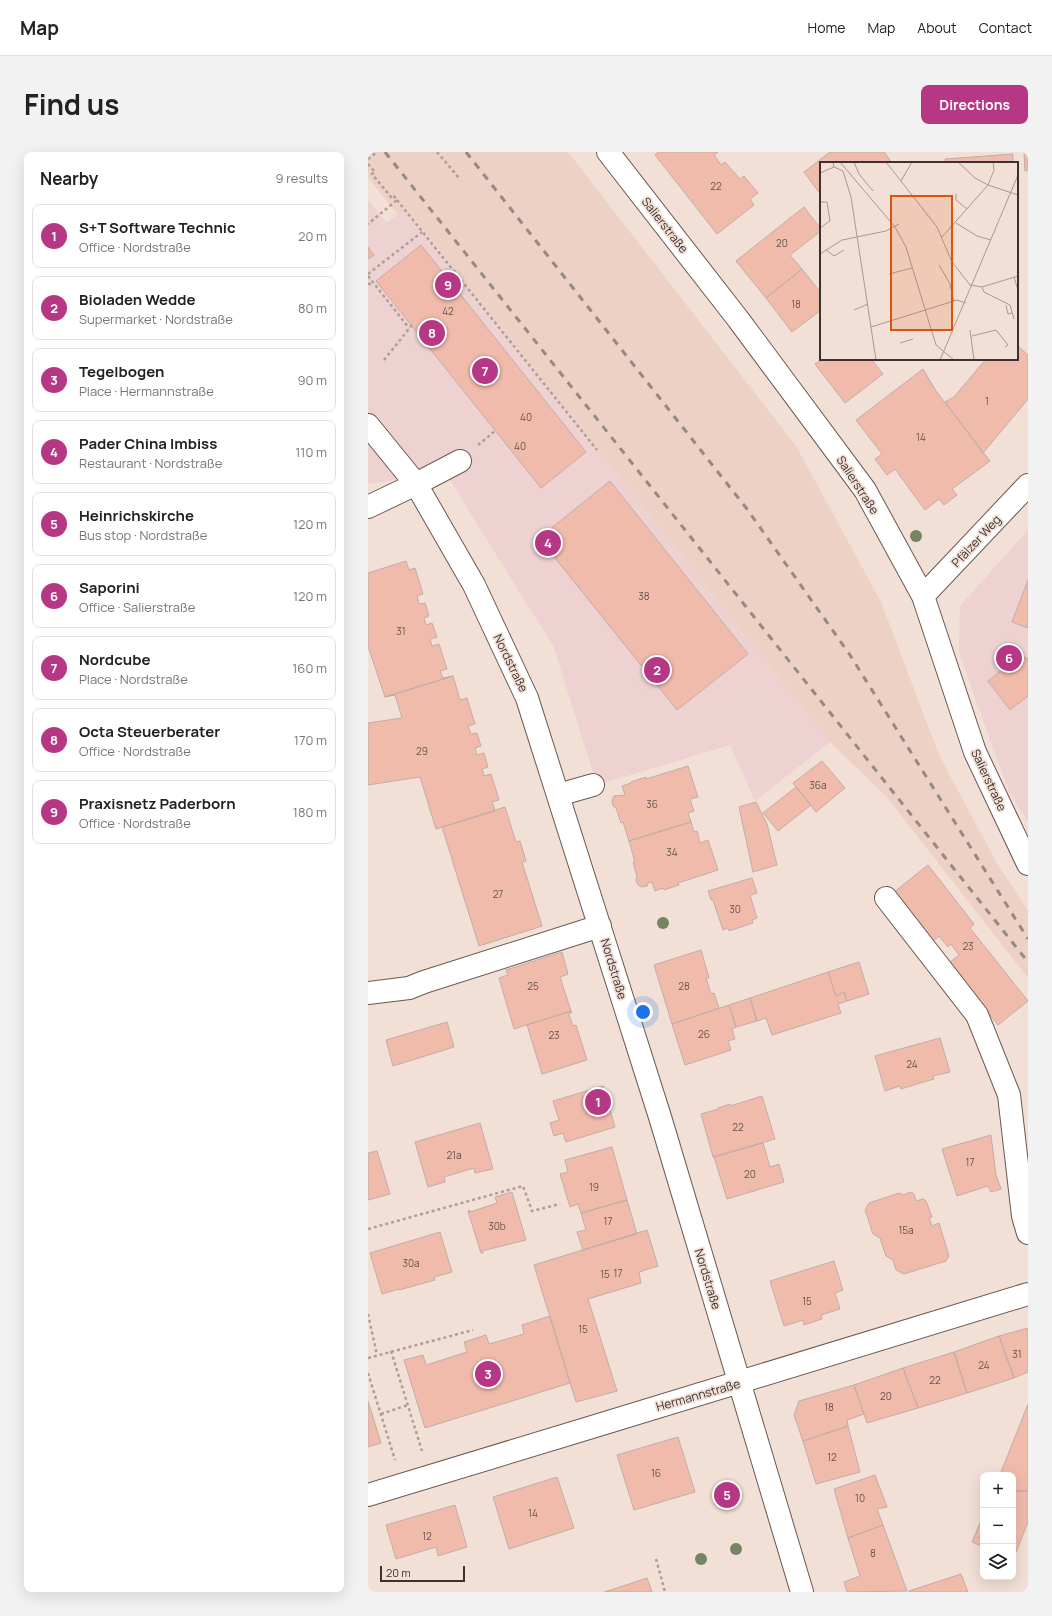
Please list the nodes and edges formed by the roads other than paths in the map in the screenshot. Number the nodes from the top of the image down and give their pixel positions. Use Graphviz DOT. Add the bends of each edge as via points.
graph roads {
  1 [pos="608,152"];
  2 [pos="368,425"];
  3 [pos="460,461"];
  4 [pos="416,484"];
  5 [pos="1028,485"];
  6 [pos="368,507"];
  7 [pos="923,596"];
  8 [pos="593,785"];
  9 [pos="558,795"];
  10 [pos="1028,864"];
  11 [pos="886,898"];
  12 [pos="600,926"];
  13 [pos="368,993"];
  14 [pos="1028,1234"];
  15 [pos="1028,1294"];
  16 [pos="739,1383"];
  17 [pos="368,1495"];
  18 [pos="802,1592"];
  1 -- 7 [label="street, Salierstraße" via="738,319 865,490"];
  2 -- 4 [label="street, Nordstraße"];
  3 -- 4 [label="street"];
  4 -- 6 [label="street"];
  4 -- 9 [label="street, Nordstraße" via="474,585 527,698"];
  5 -- 7 [label="street, Pfälzer Weg"];
  7 -- 10 [label="street, Salierstraße" via="975,752"];
  8 -- 9 [label="street"];
  9 -- 12 [label="street, Nordstraße"];
  11 -- 14 [label="street" via="977,1015 1009,1095 1022,1216"];
  12 -- 13 [label="street" via="409,988"];
  12 -- 16 [label="street, Nordstraße"];
  15 -- 16 [label="street, Hermannstraße"];
  16 -- 17 [label="street, Hermannstraße"];
  16 -- 18 [label="street, Nordstraße"];
}
